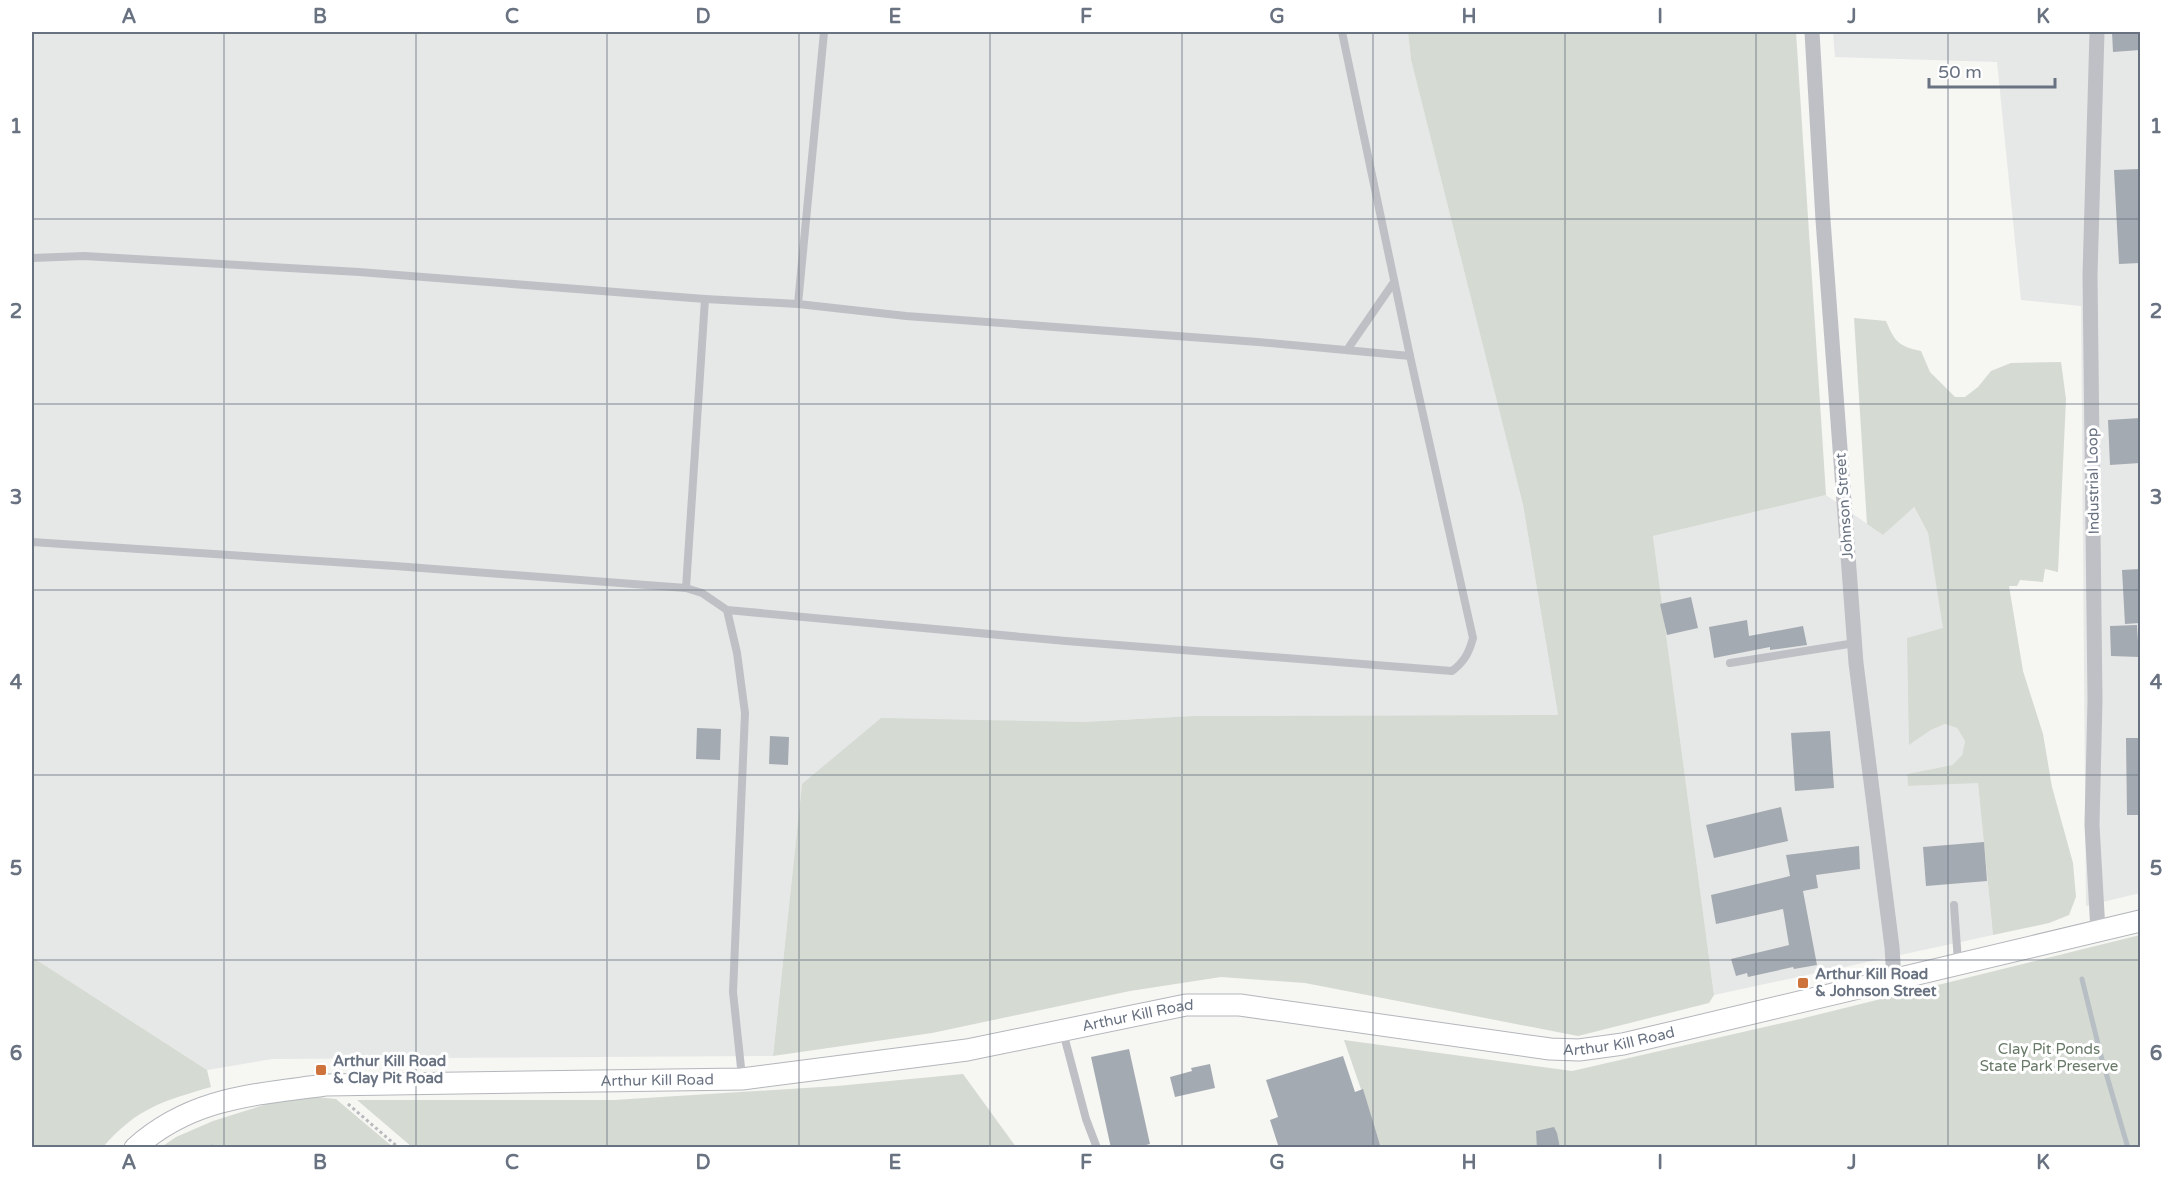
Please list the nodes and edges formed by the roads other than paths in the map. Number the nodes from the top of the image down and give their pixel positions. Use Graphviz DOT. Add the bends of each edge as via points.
graph roads {
  1 [pos="824,32"];
  2 [pos="1342,32"];
  3 [pos="1812,32"];
  4 [pos="2097,32"];
  5 [pos="32,258"];
  6 [pos="1394,282"];
  7 [pos="705,299"];
  8 [pos="798,304"];
  9 [pos="1347,350"];
  10 [pos="1410,356"];
  11 [pos="32,542"];
  12 [pos="686,588"];
  13 [pos="727,610"];
  14 [pos="1854,643"];
  15 [pos="1730,663"];
  16 [pos="1954,905"];
  17 [pos="2140,921"];
  18 [pos="2098,931"];
  19 [pos="1958,964"];
  20 [pos="1894,980"];
  21 [pos="1063,1030"];
  22 [pos="742,1079"];
  23 [pos="135,1148"];
  24 [pos="1097,1148"];
  1 -- 8 [label="lane"];
  2 -- 6 [label="lane"];
  3 -- 14 [label="street, Johnson Street"];
  4 -- 18 [label="street, Industrial Loop" via="2090,275 2095,700 2092,825"];
  5 -- 7 [label="lane" via="96,256"];
  6 -- 9 [label="lane"];
  6 -- 10 [label="lane"];
  7 -- 8 [label="lane"];
  7 -- 12 [label="lane"];
  8 -- 9 [label="lane"];
  9 -- 10 [label="lane"];
  10 -- 13 [label="lane" via="1473,638 1469,654 1452,671"];
  11 -- 12 [label="lane"];
  12 -- 13 [label="lane" via="702,593"];
  13 -- 22 [label="lane" via="745,713 733,992"];
  14 -- 15 [label="lane"];
  14 -- 20 [label="street, Johnson Street"];
  16 -- 19 [label="lane"];
  17 -- 18 [label="street, Arthur Kill Road"];
  18 -- 19 [label="street, Arthur Kill Road"];
  19 -- 20 [label="street, Arthur Kill Road"];
  20 -- 21 [label="street, Arthur Kill Road" via="1623,1044 1579,1050 1240,1005 1186,1005"];
  21 -- 22 [label="street, Arthur Kill Road" via="967,1050"];
  21 -- 24 [label="lane"];
  22 -- 23 [label="street, Arthur Kill Road" via="325,1085 221,1102 177,1117"];
}
